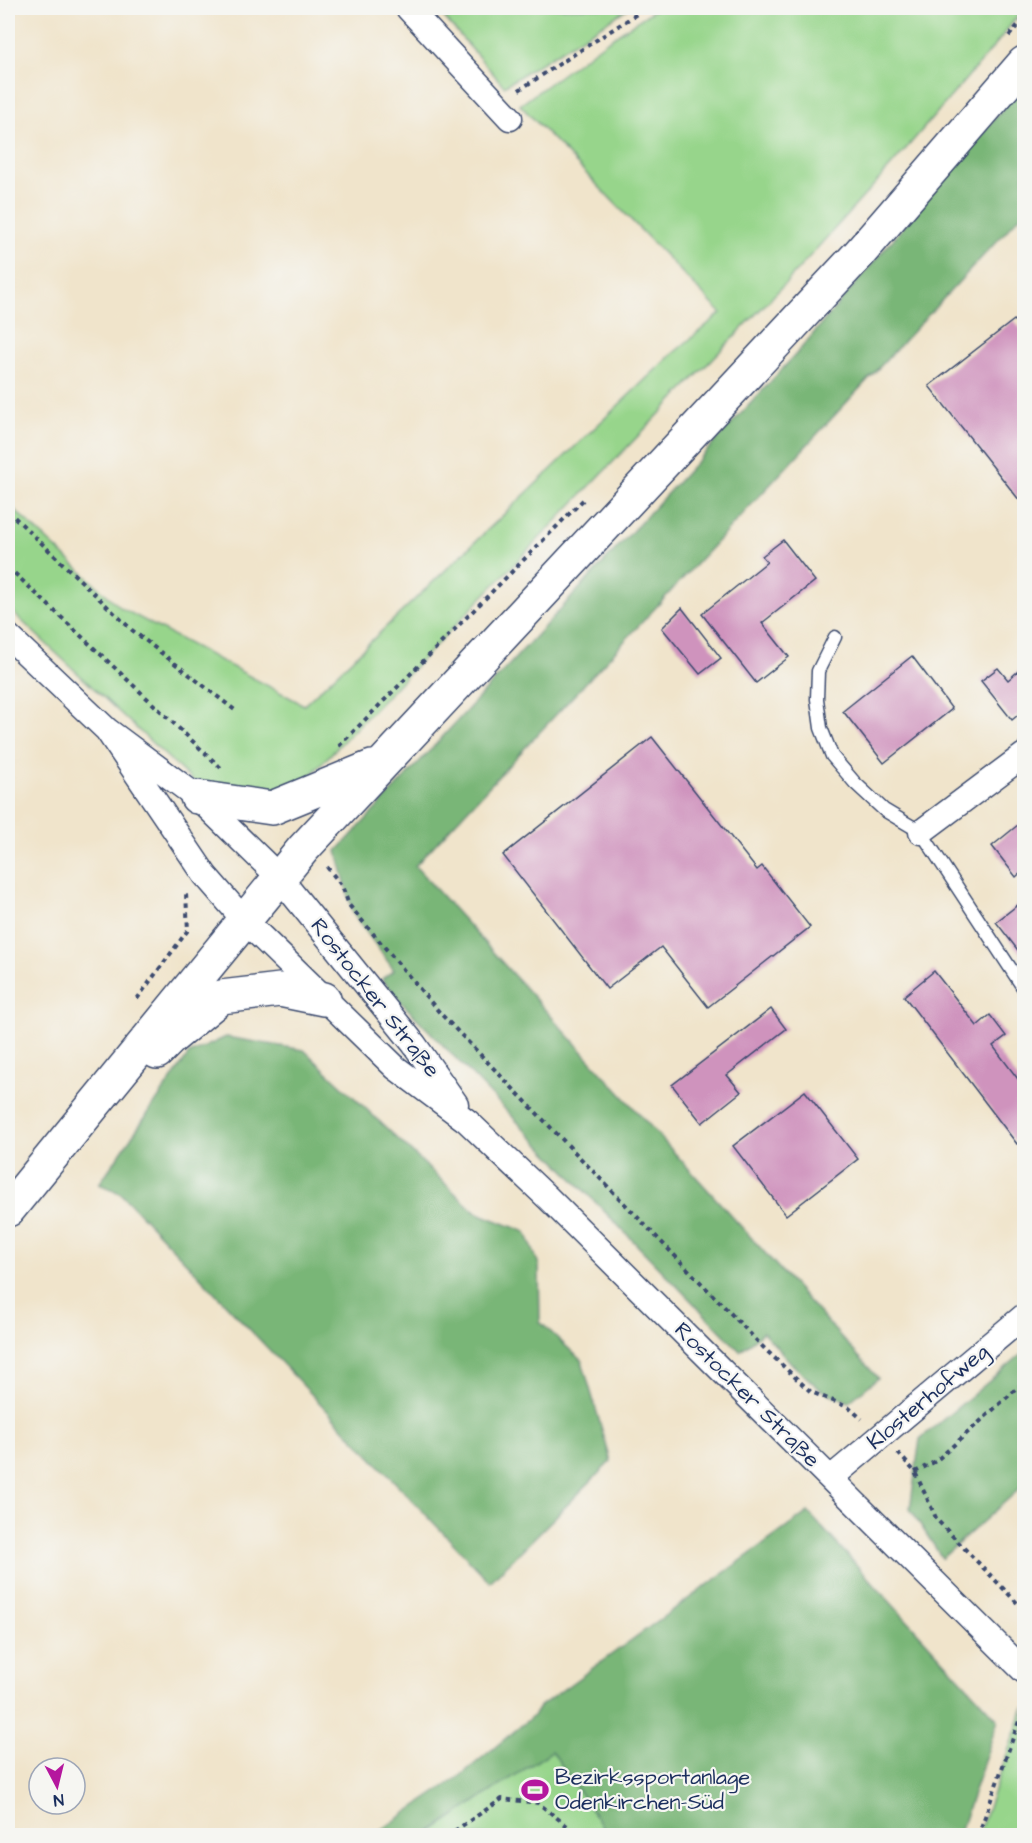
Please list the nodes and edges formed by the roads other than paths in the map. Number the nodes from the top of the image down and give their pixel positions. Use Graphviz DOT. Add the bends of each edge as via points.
graph roads {
  1 [pos="408,8"];
  2 [pos="1013,54"];
  3 [pos="503,111"];
  4 [pos="8,636"];
  5 [pos="835,637"];
  6 [pos="107,730"];
  7 [pos="1024,755"];
  8 [pos="382,763"];
  9 [pos="197,797"];
  10 [pos="921,832"];
  11 [pos="279,877"];
  12 [pos="244,920"];
  13 [pos="1024,989"];
  14 [pos="324,999"];
  15 [pos="467,1121"];
  16 [pos="28,1184"];
  17 [pos="8,1210"];
  18 [pos="1024,1316"];
  19 [pos="831,1478"];
  20 [pos="1024,1671"];
  1 -- 3 [label="street"];
  2 -- 8 [label="main road" via="858,255"];
  4 -- 6 [label="street"];
  5 -- 10 [label="lane" via="818,671 817,699 821,728 832,756 884,810"];
  6 -- 9 [label="street, Rostocker Straße"];
  6 -- 12 [label="street, Rostocker Straße" via="205,875"];
  7 -- 10 [label="street"];
  8 -- 9 [label="main road" via="272,808"];
  8 -- 11 [label="main road"];
  9 -- 11 [label="street, Rostocker Straße"];
  10 -- 13 [label="lane"];
  11 -- 12 [label="main road"];
  11 -- 15 [label="street, Rostocker Straße" via="414,1044"];
  12 -- 14 [label="street, Rostocker Straße"];
  12 -- 16 [label="main road"];
  14 -- 15 [label="street, Rostocker Straße" via="396,1068"];
  14 -- 16 [label="main road" via="280,990 220,997 171,1038"];
  15 -- 19 [label="street, Rostocker Straße"];
  16 -- 17 [label="main road"];
  18 -- 19 [label="street, Klosterhofweg"];
  19 -- 20 [label="street, Rostocker Straße"];
}
